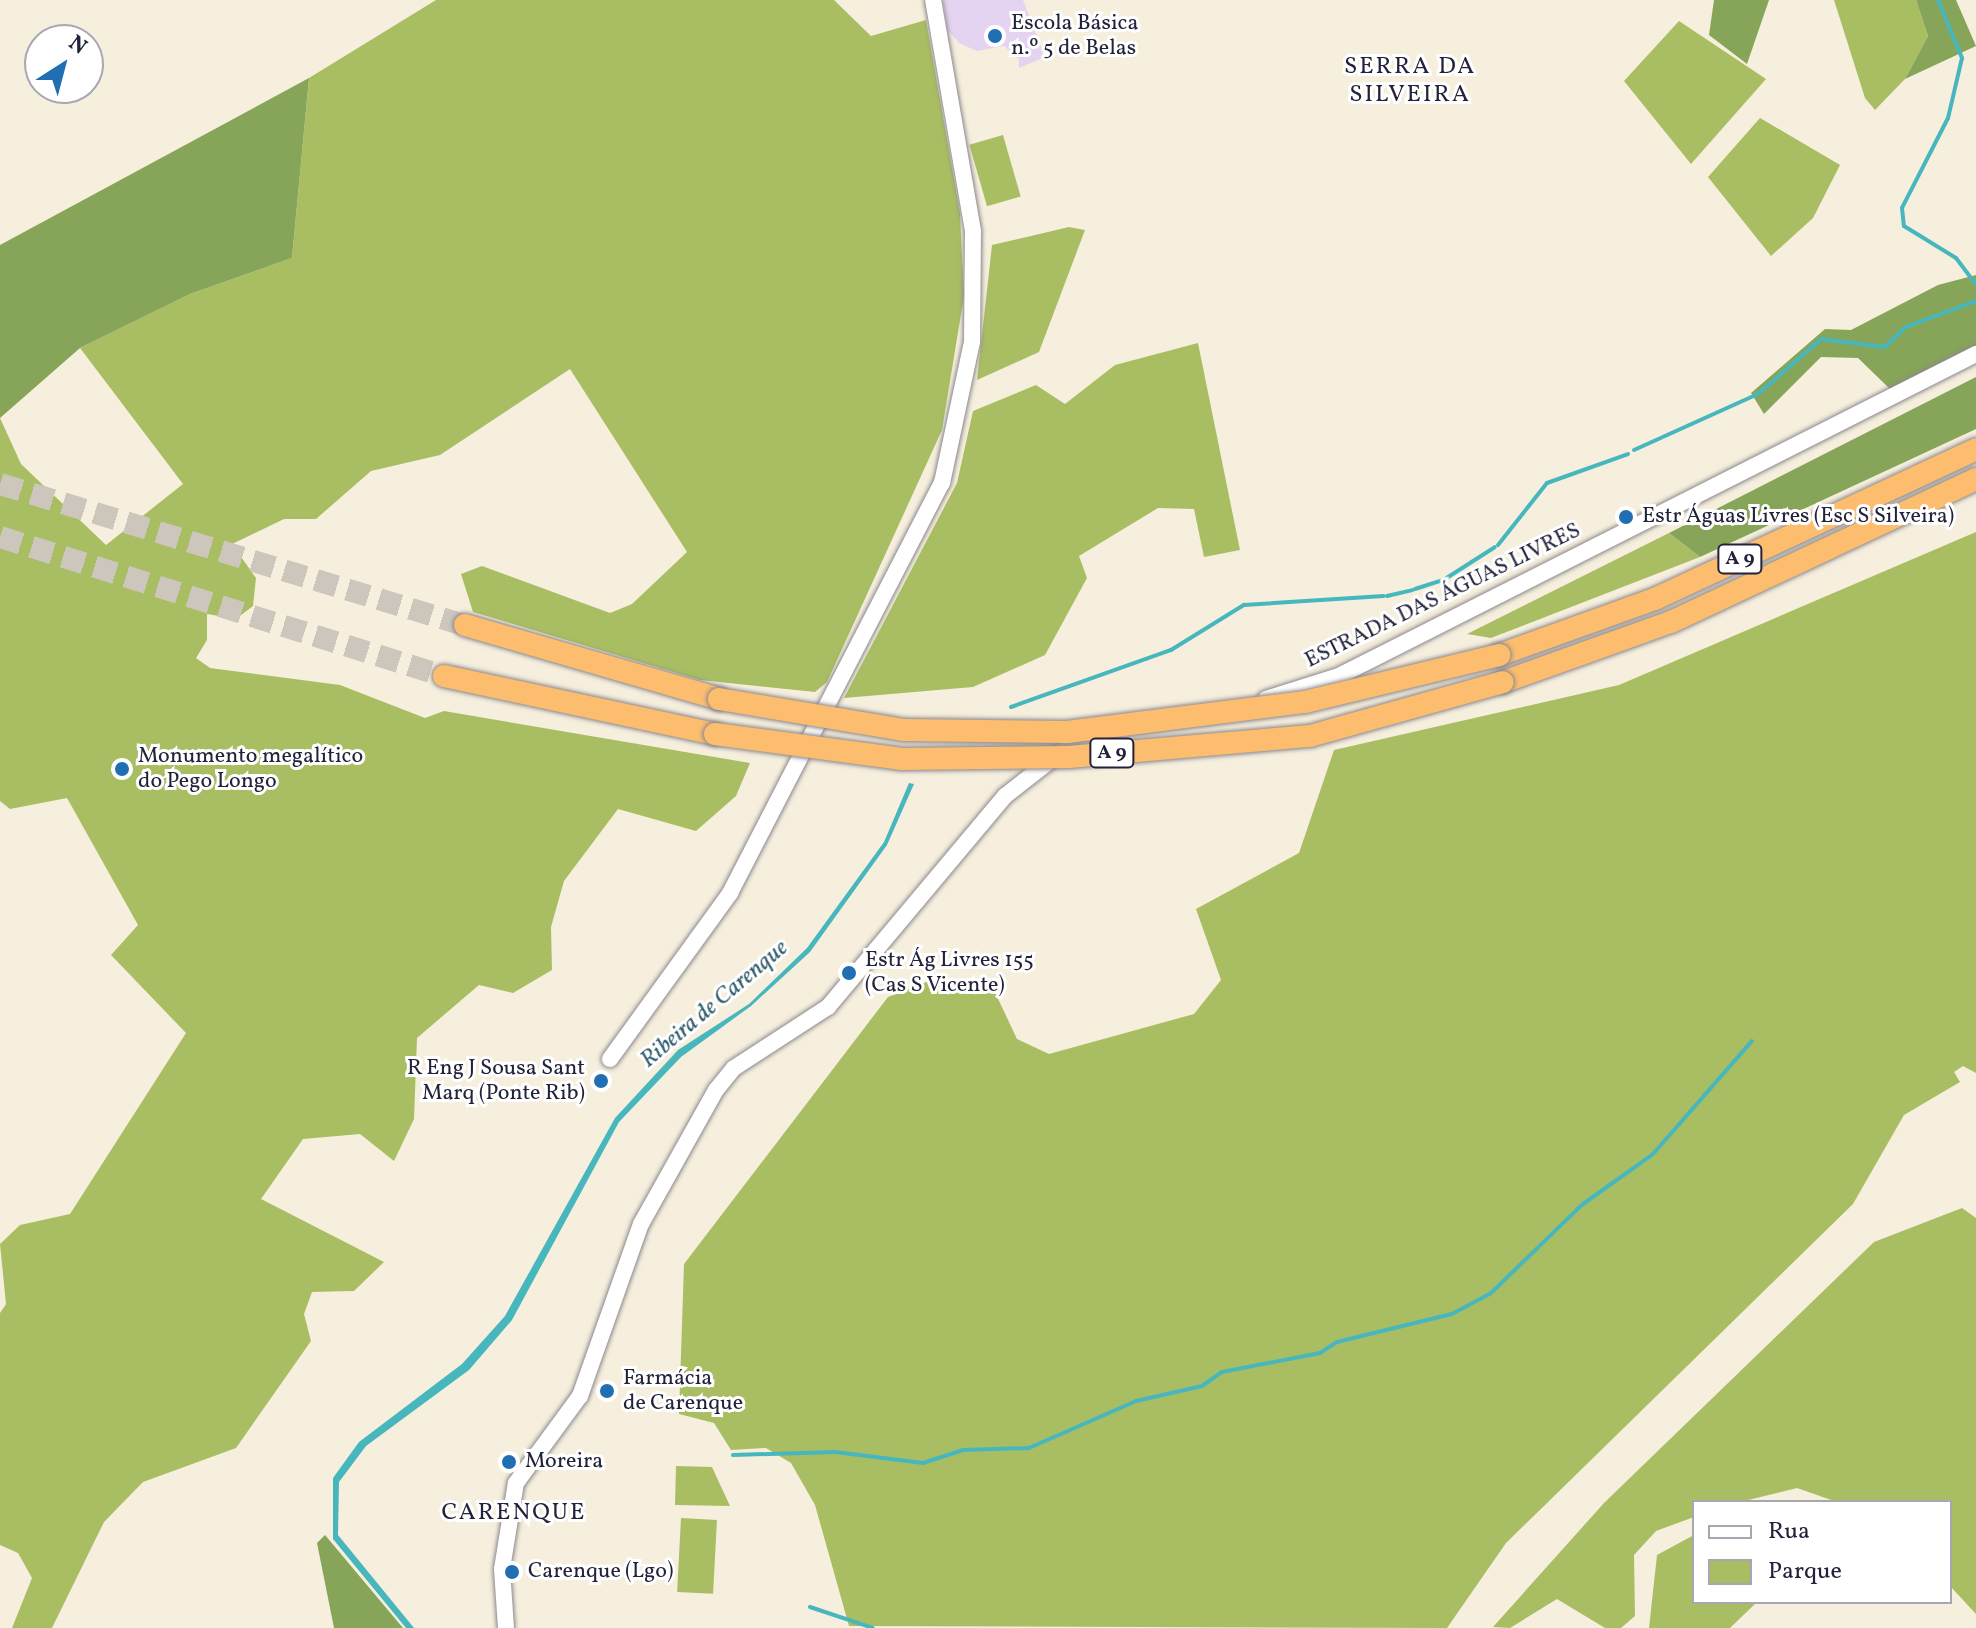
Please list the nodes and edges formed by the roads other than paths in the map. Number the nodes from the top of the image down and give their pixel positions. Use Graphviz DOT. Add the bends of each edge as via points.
graph roads {
  1 [pos="933,0"];
  2 [pos="1976,354"];
  3 [pos="1976,449"];
  4 [pos="1976,479"];
  5 [pos="465,625"];
  6 [pos="444,676"];
  7 [pos="610,1059"];
  8 [pos="506,1628"];
  1 -- 7 [label="street" via="973,247 972,342 942,483 730,893"];
  2 -- 8 [label="street, ESTRADA DAS ÁGUAS LIVRES" via="1339,676 1179,723 1089,738 1005,796 828,1007 734,1068 677,1154 641,1224 580,1396 516,1483 502,1569"];
  3 -- 5 [label="highway, A 9, bridge" via="1657,598 1499,655 1305,702 1067,732 904,730 719,699"];
  4 -- 6 [label="highway, A 9, bridge" via="1671,622 1503,682 1310,736 1069,757 902,759 715,734"];
}
